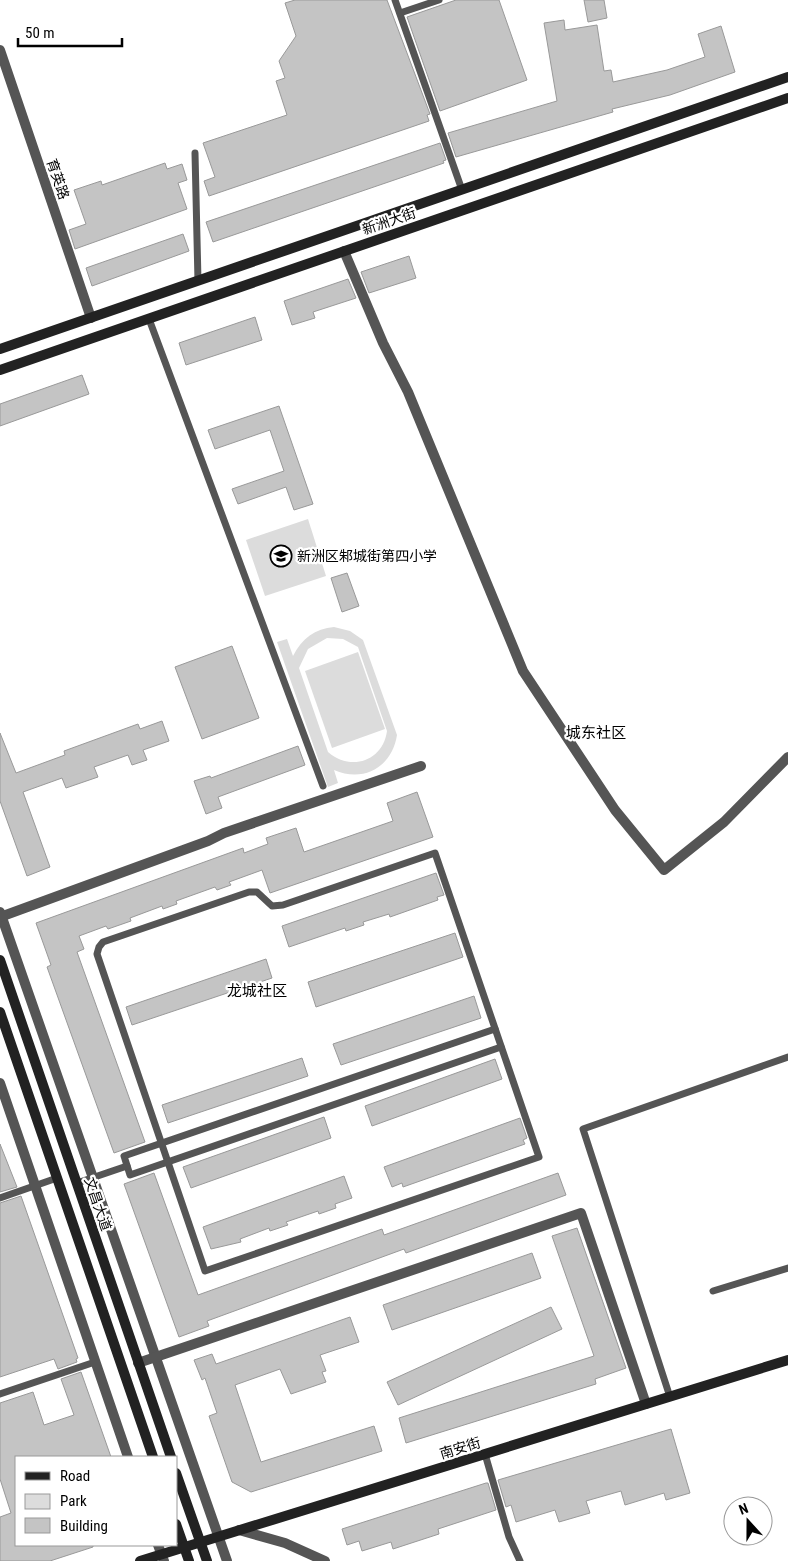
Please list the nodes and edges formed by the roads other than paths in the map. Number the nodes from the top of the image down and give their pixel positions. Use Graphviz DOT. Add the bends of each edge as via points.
graph roads {
  1 [pos="395,0"];
  2 [pos="439,0"];
  3 [pos="400,13"];
  4 [pos="0,50"];
  5 [pos="788,77"];
  6 [pos="788,98"];
  7 [pos="195,153"];
  8 [pos="462,190"];
  9 [pos="344,251"];
  10 [pos="198,281"];
  11 [pos="91,318"];
  12 [pos="149,319"];
  13 [pos="0,349"];
  14 [pos="0,370"];
  15 [pos="788,757"];
  16 [pos="421,766"];
  17 [pos="323,786"];
  18 [pos="1,915"];
  19 [pos="0,960"];
  20 [pos="0,1012"];
  21 [pos="495,1029"];
  22 [pos="502,1047"];
  23 [pos="788,1057"];
  24 [pos="0,1083"];
  25 [pos="161,1143"];
  26 [pos="168,1162"];
  27 [pos="127,1166"];
  28 [pos="94,1177"];
  29 [pos="57,1178"];
  30 [pos="76,1183"];
  31 [pos="35,1186"];
  32 [pos="0,1198"];
  33 [pos="788,1268"];
  34 [pos="713,1291"];
  35 [pos="157,1356"];
  36 [pos="788,1360"];
  37 [pos="96,1362"];
  38 [pos="138,1363"];
  39 [pos="0,1394"];
  40 [pos="670,1397"];
  41 [pos="646,1404"];
  42 [pos="485,1454"];
  43 [pos="128,1456"];
  44 [pos="153,1456"];
  45 [pos="171,1456"];
  46 [pos="178,1478"];
  47 [pos="178,1530"];
  48 [pos="239,1530"];
  49 [pos="219,1536"];
  50 [pos="200,1542"];
  51 [pos="184,1547"];
  52 [pos="161,1553"];
  53 [pos="140,1561"];
  54 [pos="189,1561"];
  55 [pos="207,1561"];
  56 [pos="228,1561"];
  57 [pos="325,1561"];
  58 [pos="520,1561"];
  1 -- 3 [label="lane"];
  2 -- 3 [label="lane"];
  3 -- 8 [label="lane"];
  4 -- 11 [label="street, 育英路"];
  5 -- 8 [label="main road, 新洲大街"];
  6 -- 9 [label="main road, 新洲大街"];
  7 -- 10 [label="lane"];
  8 -- 10 [label="main road, 新洲大街"];
  9 -- 12 [label="main road, 新洲大街"];
  9 -- 15 [label="street" via="383,343 408,392 523,672 614,810 664,870 724,822"];
  10 -- 11 [label="main road, 新洲大街"];
  11 -- 13 [label="main road, 新洲大街"];
  12 -- 14 [label="main road, 新洲大街"];
  12 -- 17 [label="lane"];
  16 -- 18 [label="street" via="224,833 208,842"];
  18 -- 28 [label="street"];
  19 -- 30 [label="main road, 文昌大道"];
  20 -- 29 [label="main road"];
  21 -- 22 [label="lane"];
  21 -- 25 [label="lane"];
  21 -- 25 [label="lane" via="435,853 283,905 272,906 257,892 222,901 104,942 97,954"];
  22 -- 26 [label="lane"];
  22 -- 26 [label="lane" via="539,1157 205,1271"];
  23 -- 40 [label="lane" via="583,1129"];
  24 -- 31 [label="street"];
  25 -- 26 [label="lane"];
  25 -- 27 [label="lane" via="124,1156"];
  26 -- 27 [label="lane" via="130,1175"];
  27 -- 28 [label="lane"];
  28 -- 30 [label="lane"];
  28 -- 35 [label="street"];
  29 -- 31 [label="lane"];
  29 -- 44 [label="main road"];
  30 -- 38 [label="main road, 文昌大道"];
  31 -- 32 [label="lane"];
  31 -- 37 [label="street"];
  33 -- 34 [label="lane"];
  35 -- 38 [label="street"];
  35 -- 41 [label="street" via="581,1213"];
  35 -- 49 [label="street"];
  36 -- 40 [label="main road, 南安街"];
  37 -- 39 [label="lane"];
  37 -- 43 [label="street"];
  38 -- 45 [label="main road, 文昌大道"];
  40 -- 41 [label="main road, 南安街"];
  41 -- 42 [label="main road, 南安街"];
  42 -- 48 [label="main road, 南安街"];
  42 -- 58 [label="lane" via="509,1537"];
  46 -- 50 [label="main road"];
  47 -- 51 [label="main road"];
  48 -- 49 [label="main road, 南安街"];
  48 -- 57 [label="street" via="285,1543"];
  49 -- 50 [label="main road, 南安街"];
  49 -- 56 [label="street"];
  50 -- 51 [label="main road, 南安街"];
  50 -- 55 [label="main road"];
  51 -- 52 [label="main road, 南安街"];
  51 -- 54 [label="main road"];
  52 -- 53 [label="main road, 南安街"];
}
